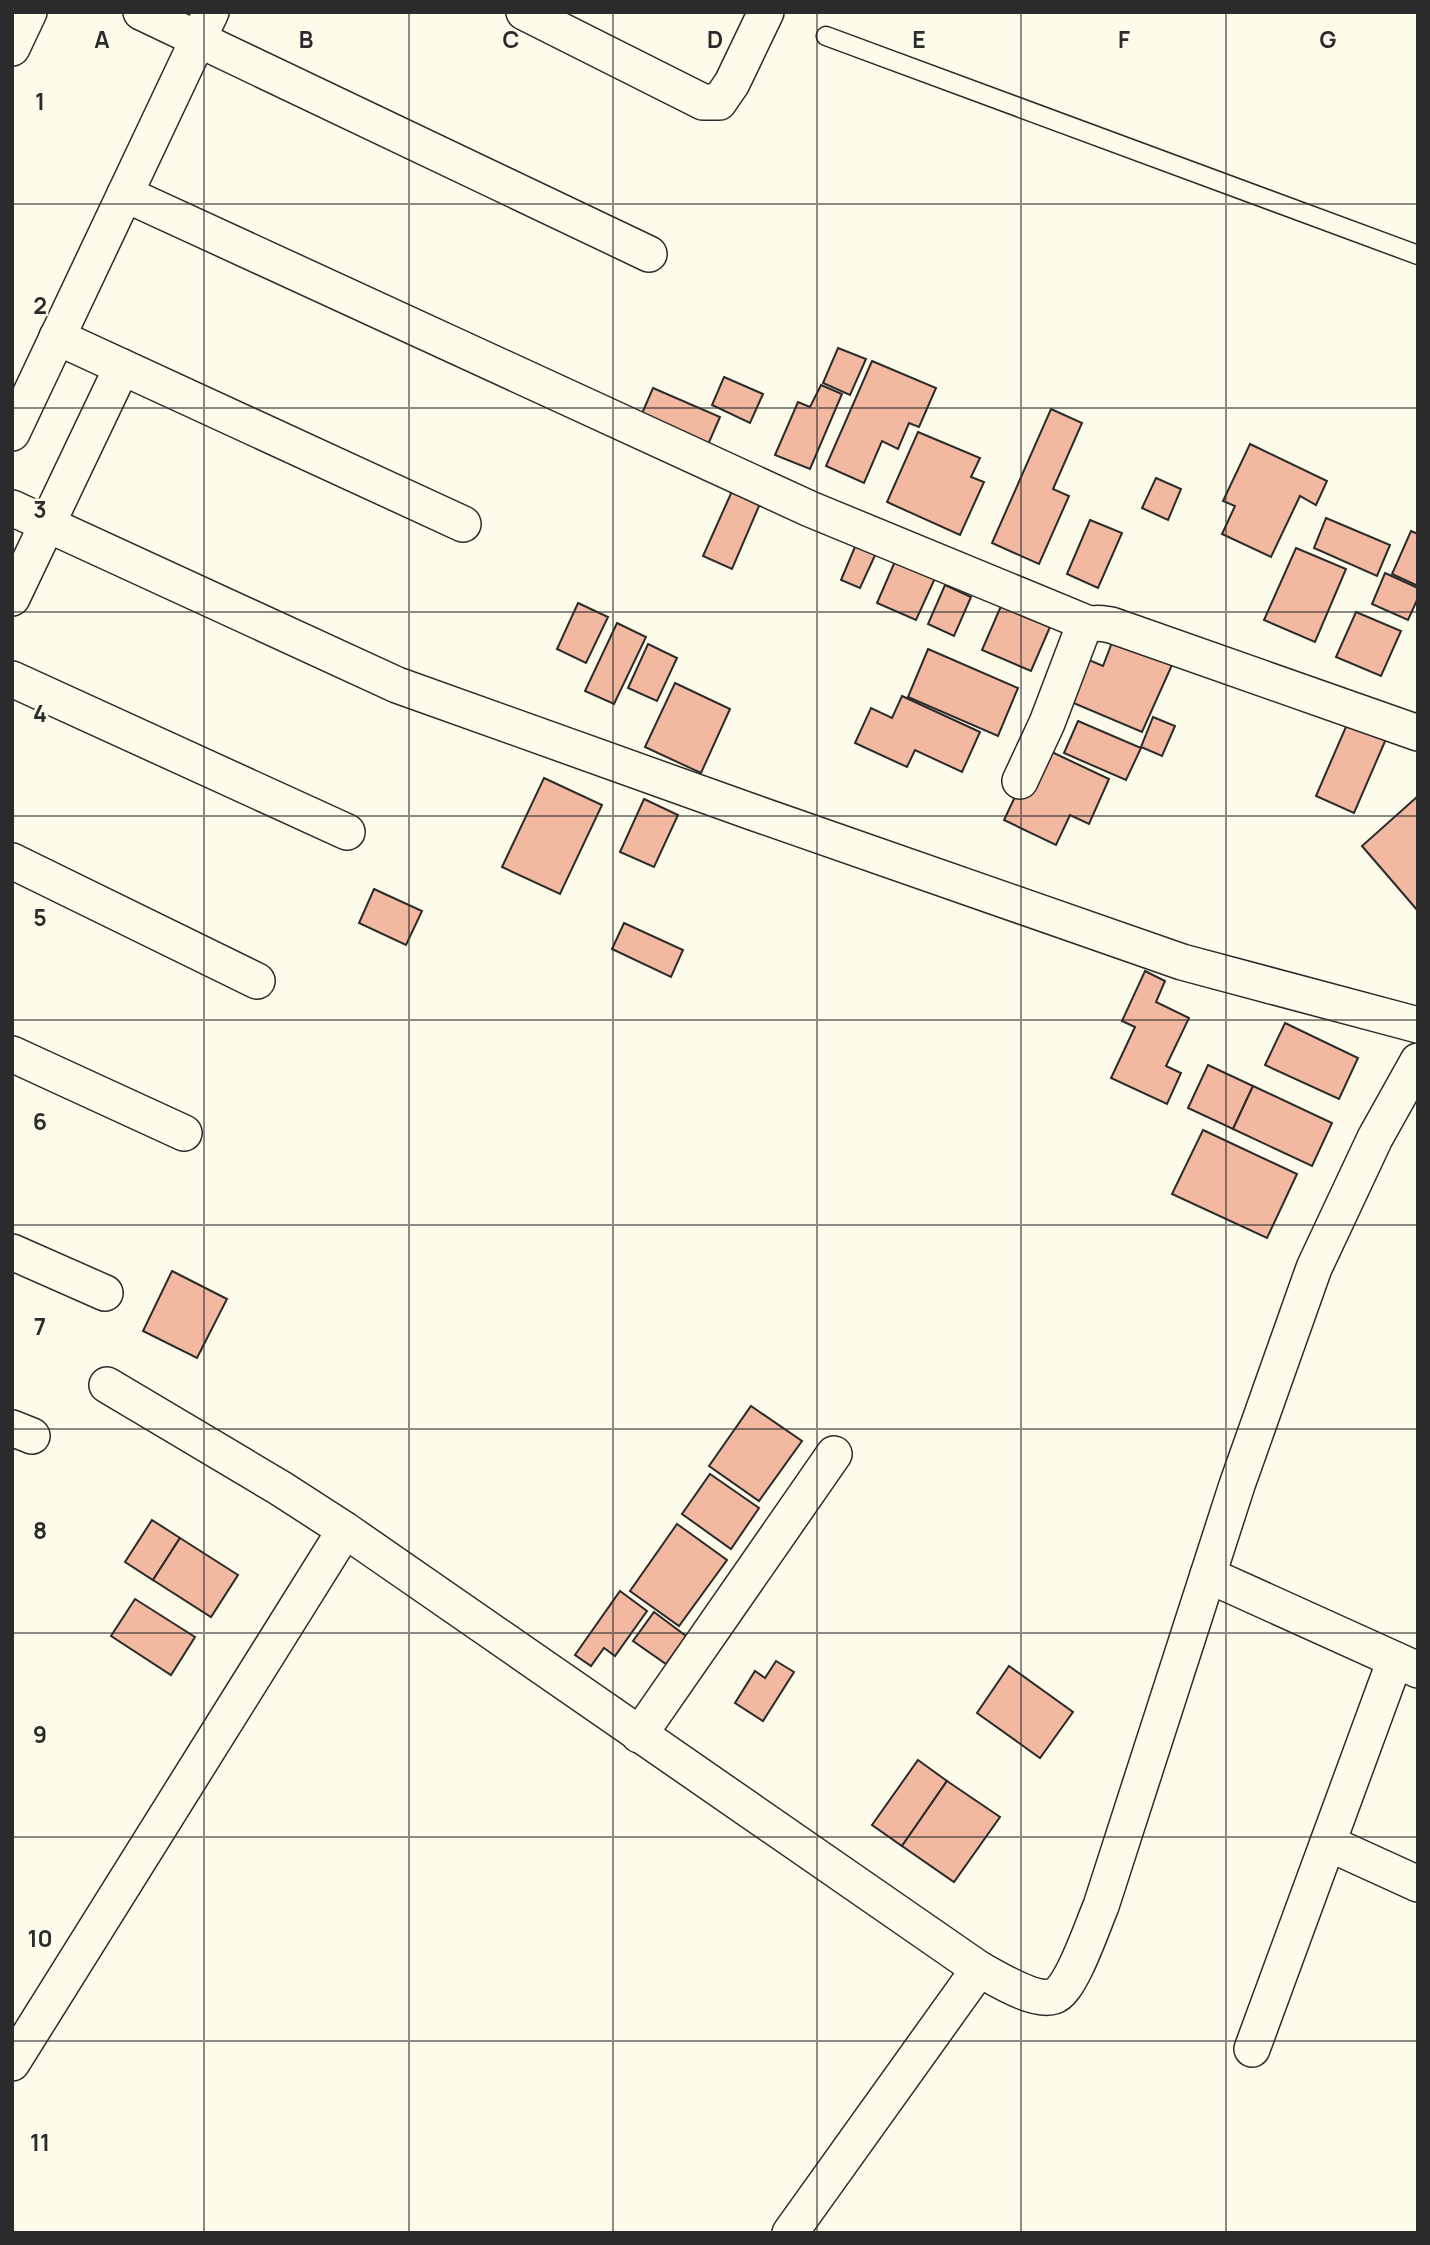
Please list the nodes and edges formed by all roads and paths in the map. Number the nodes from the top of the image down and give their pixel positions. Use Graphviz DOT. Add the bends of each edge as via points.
graph roads {
  1 [pos="29,12"];
  2 [pos="141,12"];
  3 [pos="524,12"];
  4 [pos="766,12"];
  5 [pos="579,24"];
  6 [pos="204,26"];
  7 [pos="826,36"];
  8 [pos="12,48"];
  9 [pos="125,194"];
  10 [pos="649,254"];
  11 [pos="1418,255"];
  12 [pos="57,337"];
  13 [pos="122,367"];
  14 [pos="12,433"];
  15 [pos="12,508"];
  16 [pos="48,524"];
  17 [pos="463,524"];
  18 [pos="12,598"];
  19 [pos="1089,624"];
  20 [pos="12,679"];
  21 [pos="1418,733"];
  22 [pos="1020,781"];
  23 [pos="347,832"];
  24 [pos="12,861"];
  25 [pos="257,981"];
  26 [pos="1418,1025"];
  27 [pos="12,1054"];
  28 [pos="1418,1061"];
  29 [pos="184,1133"];
  30 [pos="12,1252"];
  31 [pos="105,1293"];
  32 [pos="107,1385"];
  33 [pos="834,1454"];
  34 [pos="345,1530"];
  35 [pos="1208,1575"];
  36 [pos="1406,1665"];
  37 [pos="639,1735"];
  38 [pos="1328,1843"];
  39 [pos="1418,1884"];
  40 [pos="979,1969"];
  41 [pos="1252,2049"];
  42 [pos="12,2063"];
  43 [pos="790,2233"];
  1 -- 8 [label="street"];
  2 -- 6 [label="street"];
  3 -- 5 [label="street"];
  4 -- 5 [label="street" via="719,102 703,102"];
  6 -- 9 [label="street"];
  6 -- 10 [label="street"];
  7 -- 11 [label="lane"];
  9 -- 12 [label="street"];
  9 -- 19 [label="street" via="810,509"];
  12 -- 13 [label="street"];
  12 -- 14 [label="street"];
  13 -- 16 [label="street"];
  13 -- 17 [label="street"];
  15 -- 16 [label="street"];
  16 -- 18 [label="street"];
  16 -- 26 [label="street" via="410,689 1182,961"];
  19 -- 21 [label="street" via="1111,625"];
  19 -- 22 [label="street" via="1082,631"];
  20 -- 23 [label="street"];
  24 -- 25 [label="street"];
  27 -- 29 [label="street"];
  28 -- 35 [label="street" via="1314,1268"];
  30 -- 31 [label="street"];
  32 -- 34 [label="street"];
  33 -- 37 [label="street"];
  34 -- 37 [label="street"];
  34 -- 42 [label="street"];
  35 -- 36 [label="street"];
  35 -- 40 [label="street" via="1101,1906 1064,1988 1054,1996 1042,1997"];
  36 -- 38 [label="street"];
  37 -- 40 [label="street"];
  38 -- 39 [label="street"];
  38 -- 41 [label="street"];
  40 -- 43 [label="street"];
}
